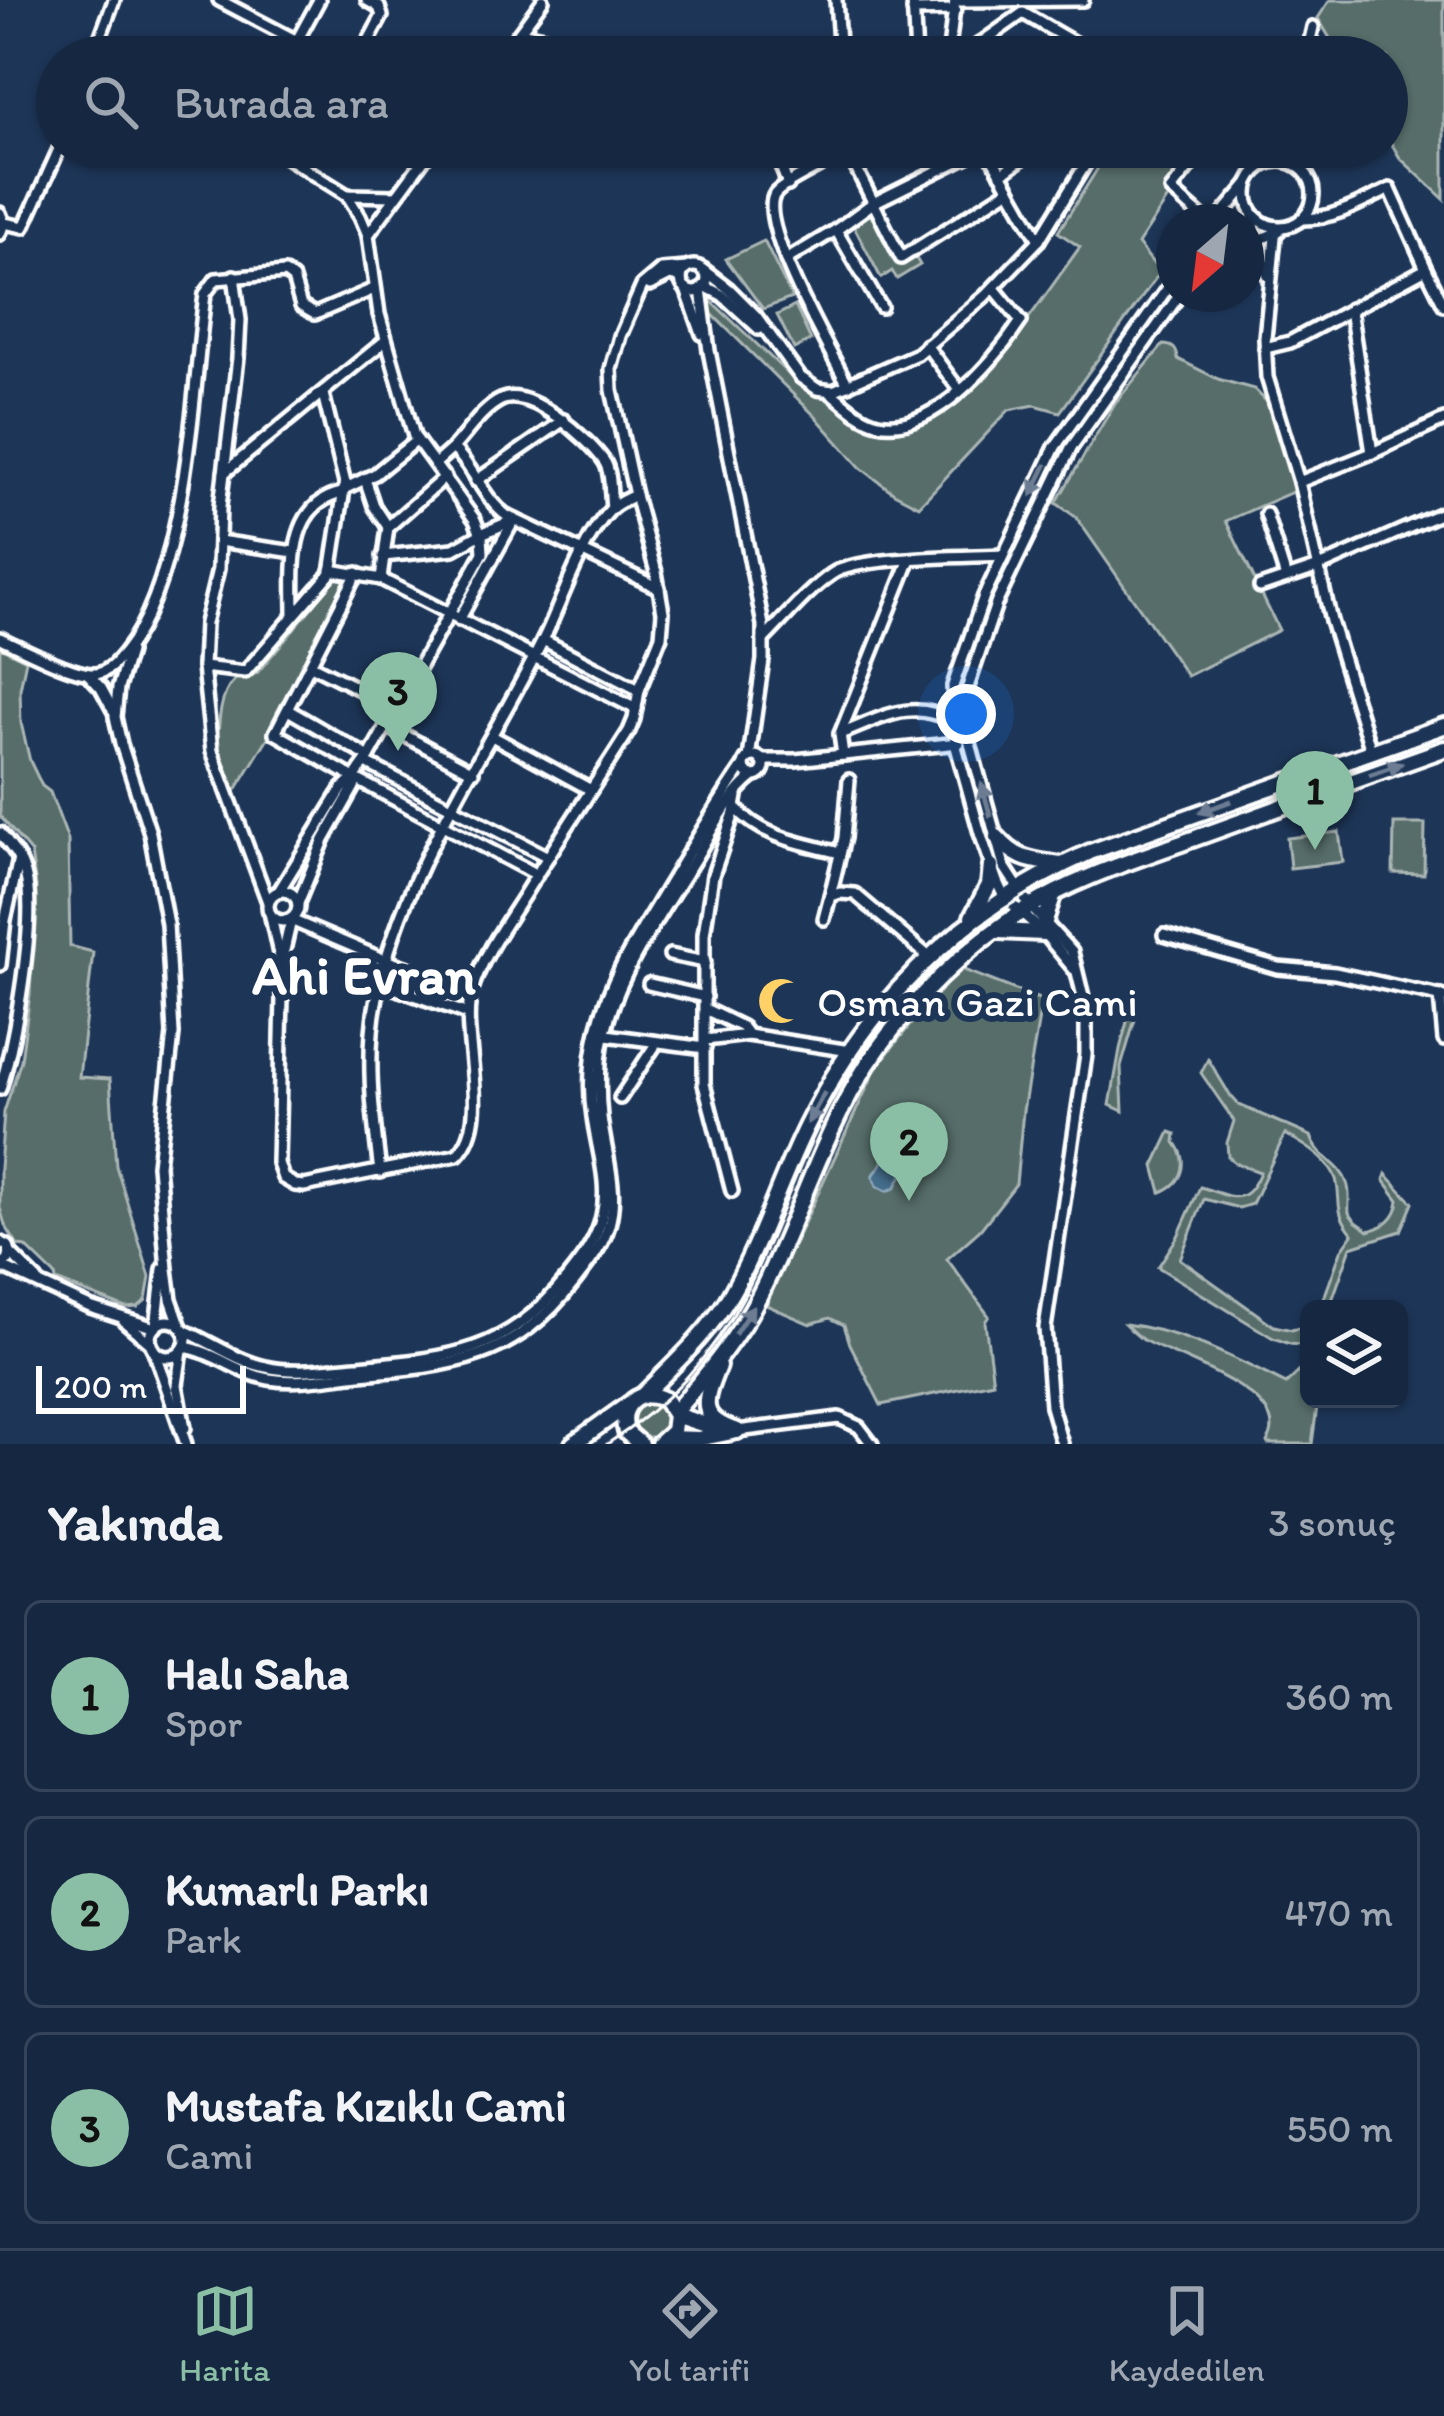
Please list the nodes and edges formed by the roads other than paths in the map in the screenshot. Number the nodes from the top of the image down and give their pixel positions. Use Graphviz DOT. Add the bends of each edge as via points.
graph roads {
  1 [pos="114,0"];
  2 [pos="219,0"];
  3 [pos="319,0"];
  4 [pos="367,0"];
  5 [pos="543,0"];
  6 [pos="836,0"];
  7 [pos="1083,0"];
  8 [pos="955,4"];
  9 [pos="1021,5"];
  10 [pos="913,6"];
  11 [pos="1313,27"];
  12 [pos="520,32"];
  13 [pos="101,36"];
  14 [pos="287,36"];
  15 [pos="300,36"];
  16 [pos="372,36"];
  17 [pos="517,36"];
  18 [pos="538,36"];
  19 [pos="839,36"];
  20 [pos="915,36"];
  21 [pos="951,36"];
  22 [pos="985,36"];
  23 [pos="1065,36"];
  24 [pos="1311,36"];
  25 [pos="51,168"];
  26 [pos="304,168"];
  27 [pos="417,168"];
  28 [pos="782,168"];
  29 [pos="819,168"];
  30 [pos="859,168"];
  31 [pos="943,168"];
  32 [pos="998,168"];
  33 [pos="1009,168"];
  34 [pos="1083,168"];
  35 [pos="1188,168"];
  36 [pos="1259,168"];
  37 [pos="1301,168"];
  38 [pos="1001,174"];
  39 [pos="1248,184"];
  40 [pos="788,185"];
  41 [pos="1010,190"];
  42 [pos="347,195"];
  43 [pos="395,196"];
  44 [pos="873,202"];
  45 [pos="1189,204"];
  46 [pos="1229,204"];
  47 [pos="1249,204"];
  48 [pos="1303,219"];
  49 [pos="1,223"];
  50 [pos="1264,224"];
  51 [pos="1279,229"];
  52 [pos="836,230"];
  53 [pos="368,235"];
  54 [pos="1264,237"];
  55 [pos="1039,240"];
  56 [pos="786,260"];
  57 [pos="703,269"];
  58 [pos="1426,269"];
  59 [pos="1264,270"];
  60 [pos="234,276"];
  61 [pos="684,278"];
  62 [pos="1269,280"];
  63 [pos="703,287"];
  64 [pos="994,288"];
  65 [pos="374,289"];
  66 [pos="1156,304"];
  67 [pos="1444,305"];
  68 [pos="880,307"];
  69 [pos="1350,309"];
  70 [pos="1167,312"];
  71 [pos="772,340"];
  72 [pos="385,341"];
  73 [pos="926,345"];
  74 [pos="1265,348"];
  75 [pos="709,351"];
  76 [pos="848,385"];
  77 [pos="960,391"];
  78 [pos="830,392"];
  79 [pos="323,394"];
  80 [pos="564,420"];
  81 [pos="1444,421"];
  82 [pos="417,440"];
  83 [pos="453,448"];
  84 [pos="1372,453"];
  85 [pos="436,463"];
  86 [pos="224,473"];
  87 [pos="446,477"];
  88 [pos="365,479"];
  89 [pos="476,481"];
  90 [pos="1299,482"];
  91 [pos="344,490"];
  92 [pos="634,495"];
  93 [pos="612,508"];
  94 [pos="1444,512"];
  95 [pos="1266,514"];
  96 [pos="514,520"];
  97 [pos="388,526"];
  98 [pos="481,534"];
  99 [pos="219,541"];
  100 [pos="584,550"];
  101 [pos="294,552"];
  102 [pos="1003,555"];
  103 [pos="383,556"];
  104 [pos="910,559"];
  105 [pos="1319,567"];
  106 [pos="332,570"];
  107 [pos="357,573"];
  108 [pos="1286,578"];
  109 [pos="381,579"];
  110 [pos="1260,586"];
  111 [pos="659,588"];
  112 [pos="294,616"];
  113 [pos="454,618"];
  114 [pos="0,638"];
  115 [pos="543,640"];
  116 [pos="763,640"];
  117 [pos="133,641"];
  118 [pos="534,656"];
  119 [pos="310,665"];
  120 [pos="203,667"];
  121 [pos="88,674"];
  122 [pos="639,690"];
  123 [pos="397,708"];
  124 [pos="636,709"];
  125 [pos="288,710"];
  126 [pos="116,717"];
  127 [pos="953,722"];
  128 [pos="387,726"];
  129 [pos="1444,726"];
  130 [pos="840,734"];
  131 [pos="492,736"];
  132 [pos="955,743"];
  133 [pos="970,743"];
  134 [pos="1444,749"];
  135 [pos="1371,752"];
  136 [pos="843,754"];
  137 [pos="367,760"];
  138 [pos="754,766"];
  139 [pos="473,772"];
  140 [pos="354,778"];
  141 [pos="849,779"];
  142 [pos="591,790"];
  143 [pos="737,791"];
  144 [pos="735,807"];
  145 [pos="453,808"];
  146 [pos="443,825"];
  147 [pos="0,833"];
  148 [pos="997,837"];
  149 [pos="8,843"];
  150 [pos="840,853"];
  151 [pos="0,856"];
  152 [pos="548,857"];
  153 [pos="19,859"];
  154 [pos="1061,865"];
  155 [pos="991,866"];
  156 [pos="537,874"];
  157 [pos="279,891"];
  158 [pos="1011,893"];
  159 [pos="830,896"];
  160 [pos="1053,896"];
  161 [pos="268,902"];
  162 [pos="298,903"];
  163 [pos="1027,909"];
  164 [pos="271,917"];
  165 [pos="824,919"];
  166 [pos="291,920"];
  167 [pos="968,925"];
  168 [pos="1045,927"];
  169 [pos="994,931"];
  170 [pos="1164,934"];
  171 [pos="670,955"];
  172 [pos="928,956"];
  173 [pos="386,960"];
  174 [pos="704,962"];
  175 [pos="281,963"];
  176 [pos="0,965"];
  177 [pos="380,983"];
  178 [pos="649,984"];
  179 [pos="472,990"];
  180 [pos="1442,996"];
  181 [pos="705,1003"];
  182 [pos="468,1014"];
  183 [pos="606,1035"];
  184 [pos="748,1035"];
  185 [pos="1444,1040"];
  186 [pos="655,1042"];
  187 [pos="704,1044"];
  188 [pos="598,1051"];
  189 [pos="850,1052"];
  190 [pos="3,1072"];
  191 [pos="0,1089"];
  192 [pos="620,1098"];
  193 [pos="380,1172"];
  194 [pos="732,1191"];
  195 [pos="4,1243"];
  196 [pos="165,1258"];
  197 [pos="0,1266"];
  198 [pos="41,1284"];
  199 [pos="119,1317"];
  200 [pos="155,1328"];
  201 [pos="182,1329"];
  202 [pos="152,1346"];
  203 [pos="183,1348"];
  204 [pos="723,1354"];
  205 [pos="643,1395"];
  206 [pos="628,1404"];
  207 [pos="674,1414"];
  208 [pos="737,1431"];
  209 [pos="664,1442"];
  210 [pos="637,1443"];
  211 [pos="189,1444"];
  212 [pos="573,1444"];
  213 [pos="872,1444"];
  214 [pos="1062,1444"];
  1 -- 13 [label="street"];
  2 -- 14 [label="street"];
  3 -- 15 [label="street"];
  4 -- 16 [label="street" via="382,16"];
  5 -- 12 [label="street"];
  6 -- 19 [label="street"];
  7 -- 9 [label="street"];
  8 -- 9 [label="street"];
  8 -- 10 [label="street"];
  8 -- 21 [label="street"];
  9 -- 22 [label="street"];
  9 -- 23 [label="street"];
  10 -- 20 [label="street"];
  11 -- 24 [label="street"];
  12 -- 17 [label="street"];
  12 -- 18 [label="street"];
  25 -- 49 [label="street" via="24,227"];
  26 -- 42 [label="street"];
  27 -- 43 [label="street"];
  28 -- 40 [label="street"];
  29 -- 40 [label="street"];
  30 -- 44 [label="street"];
  31 -- 44 [label="street"];
  32 -- 38 [label="street"];
  33 -- 38 [label="street"];
  34 -- 55 [label="street"];
  35 -- 45 [label="street" via="1171,190"];
  36 -- 39 [label="street"];
  37 -- 48 [label="street" via="1313,198"];
  38 -- 41 [label="street"];
  39 -- 46 [label="street"];
  39 -- 47 [label="street"];
  40 -- 56 [label="street" via="772,206"];
  41 -- 44 [label="street" via="901,258"];
  41 -- 55 [label="street"];
  42 -- 43 [label="street"];
  42 -- 53 [label="street"];
  43 -- 53 [label="street"];
  44 -- 52 [label="street"];
  48 -- 51 [label="street"];
  48 -- 58 [label="street" via="1390,189"];
  50 -- 51 [label="street"];
  51 -- 54 [label="street"];
  51 -- 62 [label="street"];
  52 -- 56 [label="street"];
  52 -- 68 [label="street"];
  53 -- 65 [label="street"];
  55 -- 64 [label="street"];
  56 -- 76 [label="street"];
  57 -- 61 [label="street" via="695,266"];
  57 -- 63 [label="street"];
  57 -- 71 [label="street"];
  58 -- 67 [label="street"];
  58 -- 69 [label="street"];
  59 -- 62 [label="street"];
  60 -- 65 [label="street" via="285,273 301,306 315,314"];
  60 -- 86 [label="street" via="240,320"];
  60 -- 117 [label="street" via="216,279 205,293 177,516"];
  61 -- 63 [label="street" via="693,291"];
  61 -- 75 [label="street"];
  61 -- 92 [label="street" via="661,270 642,286 616,349 611,376"];
  62 -- 74 [label="street"];
  63 -- 71 [label="street"];
  63 -- 75 [label="street"];
  64 -- 73 [label="street"];
  64 -- 77 [label="street" via="1021,321"];
  65 -- 72 [label="street"];
  66 -- 102 [label="street, one-way" via="1055,447"];
  69 -- 74 [label="street"];
  69 -- 84 [label="street"];
  70 -- 133 [label="street" via="1071,448 1016,560 969,682"];
  71 -- 78 [label="street" via="800,377"];
  72 -- 79 [label="street"];
  72 -- 82 [label="street"];
  73 -- 76 [label="street"];
  73 -- 77 [label="street"];
  74 -- 90 [label="street"];
  75 -- 116 [label="street"];
  76 -- 78 [label="street"];
  77 -- 78 [label="street" via="928,413 890,424 870,421"];
  79 -- 86 [label="street"];
  79 -- 91 [label="street"];
  80 -- 83 [label="street" via="506,398"];
  80 -- 89 [label="street"];
  80 -- 93 [label="street" via="608,464"];
  81 -- 84 [label="street"];
  82 -- 85 [label="street"];
  82 -- 88 [label="street"];
  83 -- 85 [label="street"];
  83 -- 89 [label="street"];
  84 -- 90 [label="street"];
  85 -- 87 [label="street"];
  86 -- 99 [label="street"];
  87 -- 97 [label="street"];
  87 -- 98 [label="street"];
  88 -- 91 [label="street"];
  88 -- 97 [label="street"];
  89 -- 96 [label="street"];
  90 -- 105 [label="street"];
  91 -- 101 [label="street" via="313,507"];
  91 -- 106 [label="street"];
  92 -- 93 [label="street"];
  92 -- 111 [label="street"];
  93 -- 100 [label="street"];
  94 -- 105 [label="street"];
  95 -- 108 [label="street"];
  96 -- 98 [label="street"];
  96 -- 100 [label="street"];
  96 -- 113 [label="street"];
  97 -- 103 [label="street"];
  98 -- 103 [label="street" via="454,549"];
  98 -- 113 [label="street" via="483,553"];
  99 -- 101 [label="street"];
  99 -- 120 [label="street"];
  100 -- 111 [label="street"];
  100 -- 115 [label="street"];
  101 -- 112 [label="street"];
  102 -- 104 [label="street"];
  102 -- 127 [label="street" via="955,678"];
  103 -- 109 [label="street"];
  104 -- 116 [label="street" via="837,570"];
  104 -- 130 [label="street"];
  105 -- 108 [label="street"];
  105 -- 135 [label="street"];
  106 -- 107 [label="street"];
  106 -- 112 [label="street"];
  107 -- 109 [label="street"];
  107 -- 119 [label="street"];
  108 -- 110 [label="street"];
  109 -- 113 [label="street"];
  111 -- 122 [label="street" via="662,636"];
  112 -- 120 [label="street" via="245,672"];
  113 -- 118 [label="street"];
  113 -- 123 [label="street"];
  114 -- 121 [label="street"];
  115 -- 118 [label="street"];
  115 -- 122 [label="street"];
  116 -- 138 [label="street"];
  117 -- 121 [label="street" via="111,668"];
  117 -- 126 [label="street"];
  118 -- 124 [label="street"];
  118 -- 131 [label="street"];
  119 -- 123 [label="street"];
  119 -- 125 [label="street"];
  120 -- 161 [label="street" via="212,751"];
  121 -- 126 [label="street"];
  122 -- 124 [label="street"];
  123 -- 128 [label="street"];
  124 -- 142 [label="street"];
  125 -- 137 [label="street"];
  125 -- 140 [label="street" via="275,733"];
  126 -- 196 [label="street" via="167,924 173,1047 158,1156"];
  127 -- 130 [label="street" via="909,709"];
  127 -- 132 [label="street"];
  128 -- 137 [label="street"];
  128 -- 139 [label="street"];
  129 -- 135 [label="highway"];
  130 -- 136 [label="street"];
  131 -- 139 [label="street"];
  131 -- 142 [label="street"];
  132 -- 133 [label="street"];
  132 -- 136 [label="street"];
  132 -- 155 [label="street"];
  148 -- 133 [label="street, one-way"];
  160 -- 134 [label="highway, one-way"];
  135 -- 154 [label="highway, one-way"];
  136 -- 138 [label="street"];
  137 -- 140 [label="street"];
  137 -- 145 [label="street"];
  138 -- 143 [label="street"];
  138 -- 188 [label="street" via="717,804 619,970"];
  139 -- 145 [label="street"];
  140 -- 146 [label="street"];
  140 -- 157 [label="street"];
  140 -- 162 [label="street"];
  141 -- 150 [label="street"];
  142 -- 152 [label="street"];
  143 -- 144 [label="street"];
  143 -- 183 [label="street" via="625,977"];
  144 -- 150 [label="street" via="766,832"];
  144 -- 174 [label="street" via="710,890"];
  145 -- 146 [label="street"];
  145 -- 152 [label="street"];
  146 -- 156 [label="street"];
  146 -- 173 [label="street"];
  147 -- 149 [label="street"];
  148 -- 154 [label="highway" via="1023,859"];
  148 -- 158 [label="street"];
  149 -- 151 [label="street"];
  149 -- 153 [label="street"];
  150 -- 159 [label="street"];
  152 -- 156 [label="street"];
  153 -- 176 [label="street"];
  153 -- 190 [label="street" via="27,922"];
  154 -- 158 [label="highway"];
  155 -- 158 [label="street"];
  155 -- 167 [label="highway"];
  156 -- 179 [label="street"];
  157 -- 161 [label="street"];
  157 -- 162 [label="street"];
  158 -- 163 [label="street"];
  158 -- 167 [label="highway"];
  159 -- 165 [label="street"];
  159 -- 172 [label="street" via="860,896"];
  160 -- 163 [label="highway"];
  160 -- 168 [label="highway"];
  161 -- 164 [label="street"];
  162 -- 166 [label="street"];
  163 -- 168 [label="street"];
  163 -- 169 [label="highway"];
  164 -- 166 [label="street"];
  164 -- 175 [label="street"];
  166 -- 173 [label="street"];
  166 -- 175 [label="street"];
  167 -- 172 [label="highway"];
  168 -- 169 [label="highway"];
  168 -- 214 [label="street" via="1076,972 1088,1042 1045,1328"];
  204 -- 169 [label="highway, one-way" via="759,1297 868,1064 938,979"];
  170 -- 180 [label="street" via="1278,968"];
  171 -- 174 [label="street"];
  172 -- 189 [label="highway"];
  173 -- 177 [label="street"];
  173 -- 179 [label="street"];
  174 -- 181 [label="street"];
  175 -- 193 [label="street" via="280,1174 299,1186"];
  177 -- 182 [label="street"];
  177 -- 193 [label="street" via="372,1060"];
  178 -- 181 [label="street"];
  179 -- 182 [label="street"];
  180 -- 185 [label="street"];
  181 -- 184 [label="street"];
  181 -- 187 [label="street"];
  182 -- 193 [label="street" via="475,1084 466,1145 454,1157"];
  183 -- 186 [label="street"];
  183 -- 188 [label="street"];
  184 -- 187 [label="street"];
  184 -- 189 [label="street"];
  186 -- 187 [label="street"];
  186 -- 192 [label="street"];
  187 -- 194 [label="street" via="704,1084"];
  188 -- 201 [label="street" via="591,1104 604,1211 589,1248 532,1316 454,1354 302,1370 261,1366"];
  188 -- 203 [label="street" via="609,1223 574,1282 526,1330 458,1363 301,1380 253,1375 205,1350"];
  189 -- 205 [label="highway, one-way" via="807,1124 732,1293"];
  190 -- 191 [label="street"];
  195 -- 197 [label="street" via="8,1260"];
  195 -- 198 [label="street"];
  196 -- 200 [label="street"];
  196 -- 201 [label="street"];
  197 -- 198 [label="street"];
  198 -- 199 [label="street"];
  199 -- 200 [label="street"];
  199 -- 202 [label="street"];
  200 -- 201 [label="street" via="170,1322"];
  200 -- 202 [label="street"];
  201 -- 203 [label="street"];
  202 -- 203 [label="street" via="167,1357"];
  202 -- 211 [label="street"];
  203 -- 211 [label="street" via="178,1394"];
  204 -- 207 [label="highway"];
  204 -- 208 [label="highway" via="705,1406 718,1424"];
  205 -- 206 [label="highway"];
  205 -- 207 [label="highway" via="662,1397"];
  206 -- 210 [label="highway" via="624,1424"];
  206 -- 212 [label="highway"];
  207 -- 208 [label="highway"];
  207 -- 209 [label="highway"];
  208 -- 209 [label="highway"];
  208 -- 213 [label="street" via="839,1418"];
}
